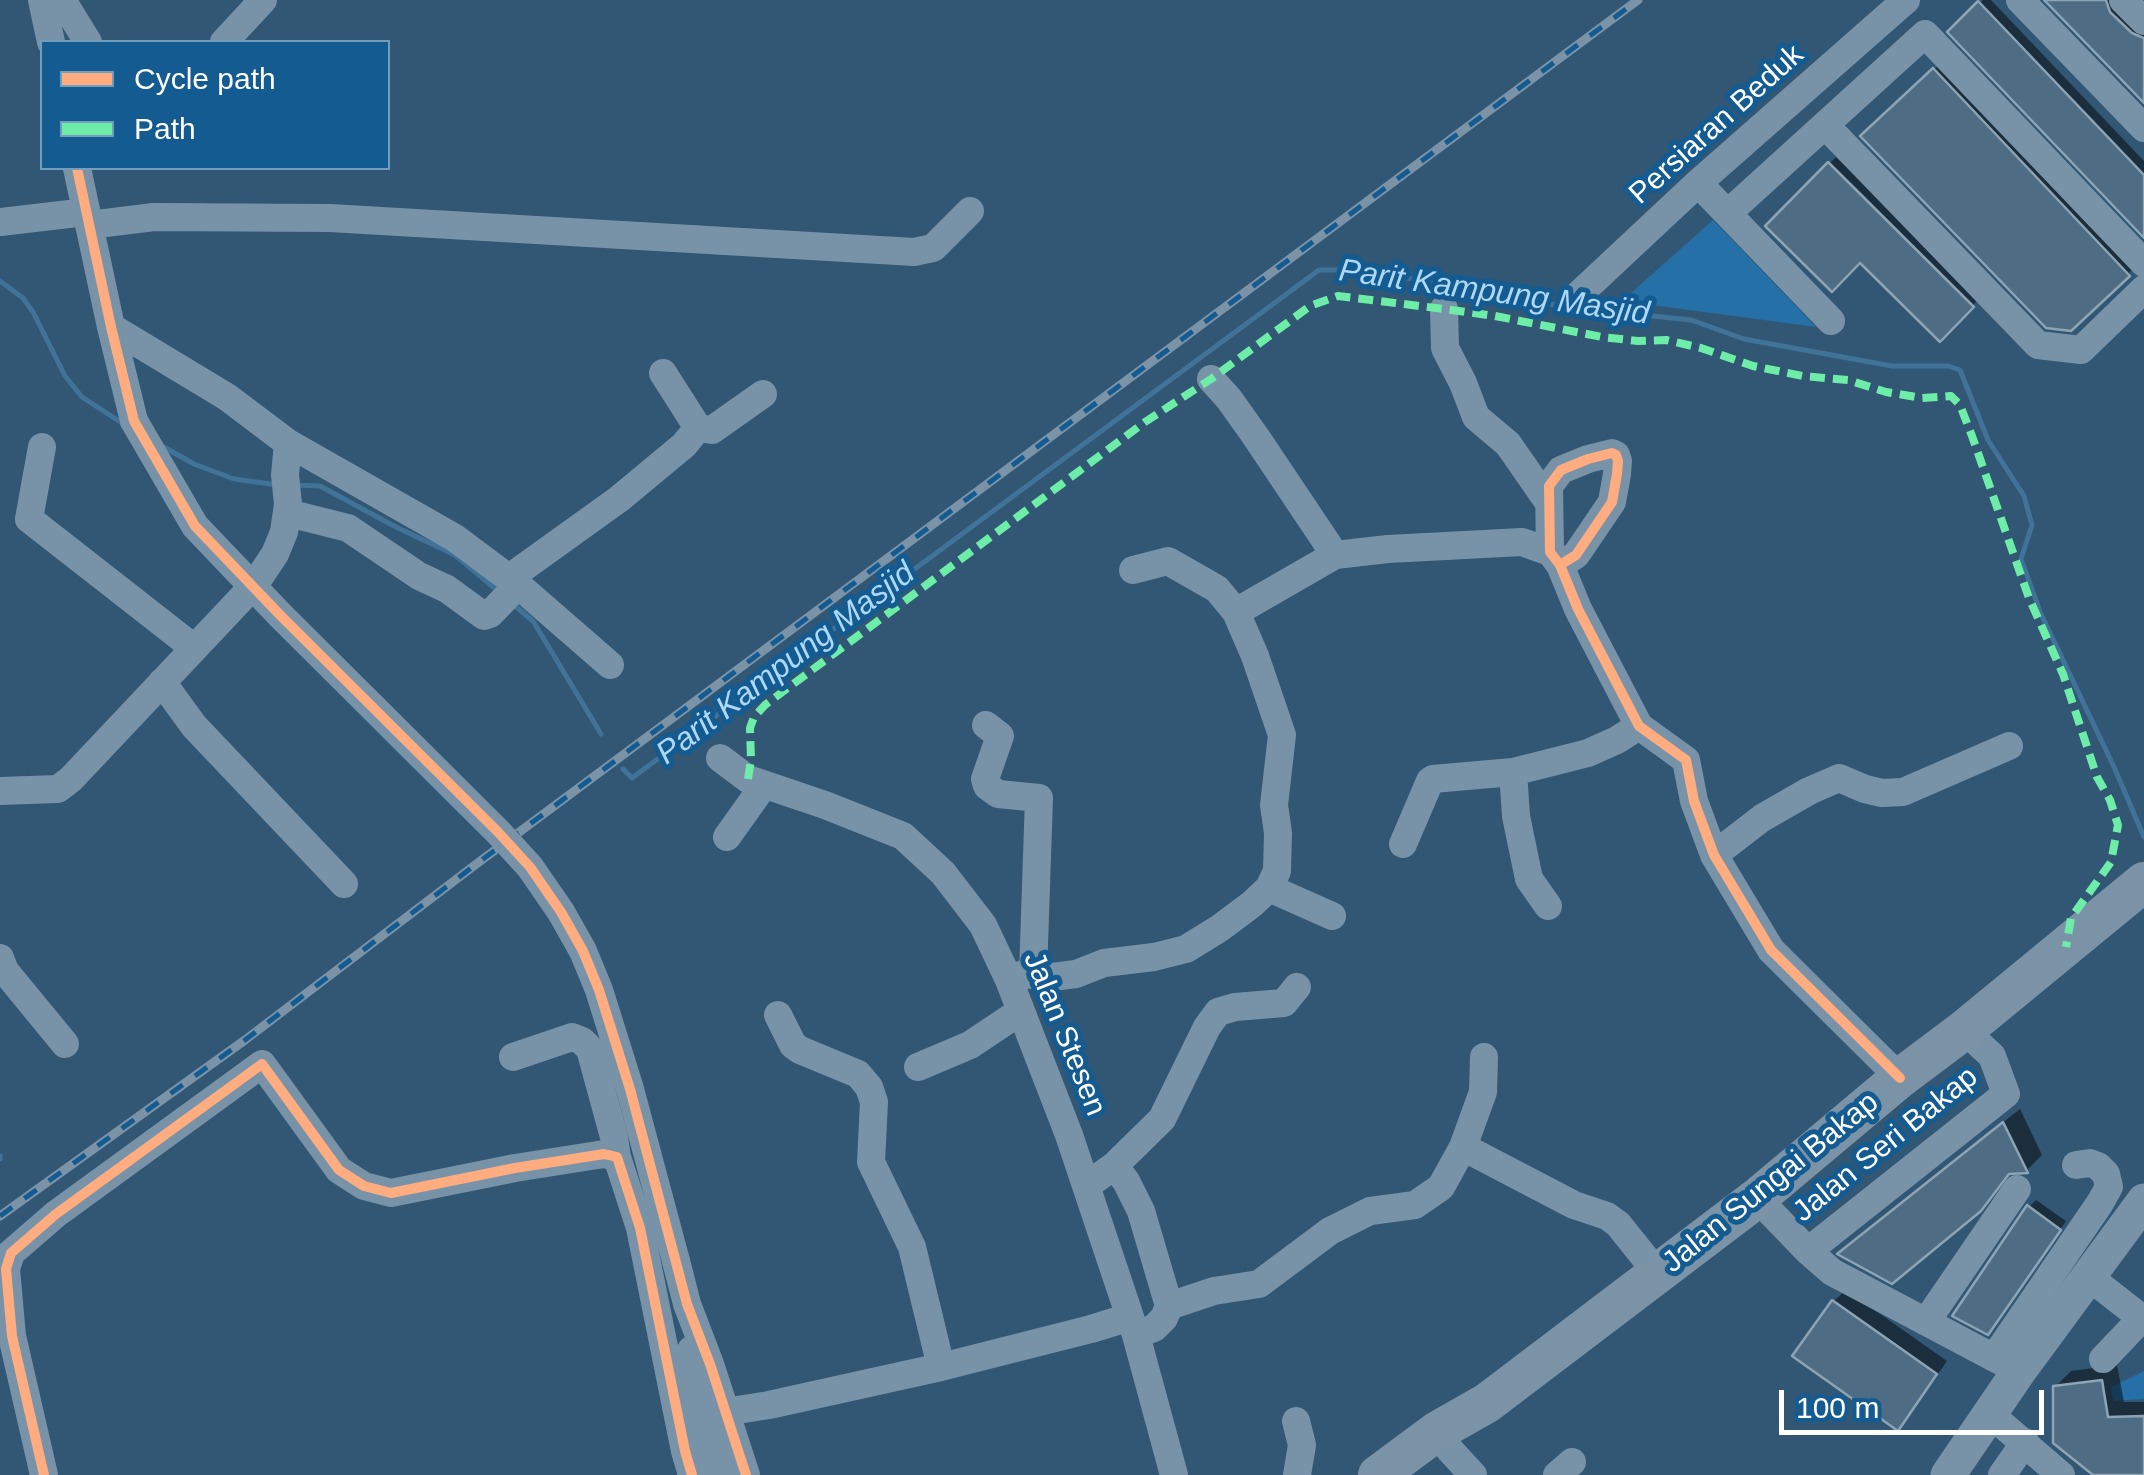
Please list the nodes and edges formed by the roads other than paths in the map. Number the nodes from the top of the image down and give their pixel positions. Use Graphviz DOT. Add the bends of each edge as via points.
graph roads {
  1 [pos="42,0"];
  2 [pos="62,0"];
  3 [pos="264,0"];
  4 [pos="1906,0"];
  5 [pos="2020,0"];
  6 [pos="2123,0"];
  7 [pos="2144,20"];
  8 [pos="51,40"];
  9 [pos="87,40"];
  10 [pos="226,40"];
  11 [pos="1825,126"];
  12 [pos="2144,128"];
  13 [pos="86,173"];
  14 [pos="1698,182"];
  15 [pos="970,211"];
  16 [pos="1728,213"];
  17 [pos="88,219"];
  18 [pos="0,222"];
  19 [pos="2144,263"];
  20 [pos="2144,289"];
  21 [pos="1573,300"];
  22 [pos="1444,308"];
  23 [pos="1830,321"];
  24 [pos="111,327"];
  25 [pos="663,373"];
  26 [pos="1212,380"];
  27 [pos="764,394"];
  28 [pos="698,428"];
  29 [pos="288,443"];
  30 [pos="42,447"];
  31 [pos="1549,503"];
  32 [pos="288,509"];
  33 [pos="1334,555"];
  34 [pos="1555,559"];
  35 [pos="1134,570"];
  36 [pos="508,591"];
  37 [pos="1236,612"];
  38 [pos="194,648"];
  39 [pos="610,666"];
  40 [pos="162,682"];
  41 [pos="986,726"];
  42 [pos="1639,726"];
  43 [pos="2010,746"];
  44 [pos="720,758"];
  45 [pos="1513,772"];
  46 [pos="764,785"];
  47 [pos="0,792"];
  48 [pos="727,837"];
  49 [pos="1403,844"];
  50 [pos="1714,856"];
  51 [pos="2144,882"];
  52 [pos="344,884"];
  53 [pos="1270,888"];
  54 [pos="1548,906"];
  55 [pos="1332,916"];
  56 [pos="0,958"];
  57 [pos="1021,977"];
  58 [pos="1297,986"];
  59 [pos="1021,1011"];
  60 [pos="778,1015"];
  61 [pos="1964,1030"];
  62 [pos="65,1044"];
  63 [pos="514,1056"];
  64 [pos="1484,1057"];
  65 [pos="918,1068"];
  66 [pos="1900,1078"];
  67 [pos="1463,1147"];
  68 [pos="617,1158"];
  69 [pos="2076,1164"];
  70 [pos="1114,1166"];
  71 [pos="1086,1186"];
  72 [pos="2018,1189"];
  73 [pos="1757,1198"];
  74 [pos="2144,1201"];
  75 [pos="1808,1251"];
  76 [pos="1658,1274"];
  77 [pos="2089,1276"];
  78 [pos="687,1304"];
  79 [pos="1169,1306"];
  80 [pos="2143,1319"];
  81 [pos="1926,1322"];
  82 [pos="1133,1326"];
  83 [pos="2103,1359"];
  84 [pos="710,1364"];
  85 [pos="2007,1365"];
  86 [pos="942,1367"];
  87 [pos="769,1405"];
  88 [pos="725,1412"];
  89 [pos="1990,1414"];
  90 [pos="1296,1421"];
  91 [pos="2025,1442"];
  92 [pos="725,1458"];
  93 [pos="1438,1462"];
  94 [pos="44,1475"];
  95 [pos="693,1475"];
  96 [pos="1174,1475"];
  97 [pos="1297,1475"];
  98 [pos="1378,1475"];
  99 [pos="1948,1475"];
  100 [pos="2002,1475"];
  101 [pos="2061,1475"];
  1 -- 8 [label="street"];
  2 -- 9 [label="street"];
  3 -- 10 [label="street"];
  4 -- 14 [label="street, Persiaran Beduk"];
  5 -- 12 [label="street"];
  6 -- 7 [label="street"];
  11 -- 16 [label="street"];
  11 -- 19 [label="street" via="1925,34"];
  11 -- 20 [label="street" via="2038,346 2081,350"];
  13 -- 17 [label="street"];
  14 -- 16 [label="street"];
  14 -- 21 [label="street, Persiaran Beduk"];
  15 -- 17 [label="street" via="933,248 914,252 330,218"];
  16 -- 23 [label="street"];
  17 -- 18 [label="street"];
  17 -- 24 [label="street"];
  22 -- 31 [label="street" via="1445,348 1476,417 1508,444"];
  24 -- 29 [label="street"];
  24 -- 78 [label="street, bridge" via="134,421 195,526 498,832 561,912 599,990"];
  25 -- 28 [label="street"];
  26 -- 33 [label="street"];
  27 -- 28 [label="street" via="712,430"];
  28 -- 36 [label="street"];
  29 -- 32 [label="street"];
  29 -- 36 [label="street" via="455,538"];
  30 -- 38 [label="street" via="28,519"];
  31 -- 34 [label="street"];
  31 -- 34 [label="street" via="1548,486 1561,470 1616,455 1612,502 1576,555"];
  32 -- 36 [label="street" via="348,528 484,616"];
  32 -- 38 [label="street" via="275,554"];
  33 -- 34 [label="street" via="1522,542"];
  33 -- 37 [label="street"];
  34 -- 42 [label="street"];
  35 -- 37 [label="street" via="1168,560 1217,588"];
  36 -- 39 [label="street"];
  37 -- 53 [label="street" via="1282,735 1274,805 1277,871"];
  38 -- 40 [label="street"];
  40 -- 47 [label="street" via="58,789"];
  40 -- 52 [label="street" via="194,726"];
  41 -- 57 [label="street" via="1000,736 988,786 998,794 1039,798"];
  42 -- 45 [label="street" via="1588,753"];
  42 -- 50 [label="street" via="1686,760"];
  43 -- 50 [label="street" via="1903,792 1882,793 1839,778 1762,818"];
  44 -- 46 [label="street, Jalan Stesen"];
  45 -- 49 [label="street" via="1434,778"];
  45 -- 54 [label="street" via="1528,879"];
  46 -- 48 [label="street"];
  46 -- 57 [label="street, Jalan Stesen" via="903,836 943,873"];
  50 -- 66 [label="street" via="1771,950"];
  51 -- 61 [label="highway, Jalan Sungai Bakap"];
  53 -- 55 [label="street"];
  53 -- 57 [label="street" via="1186,949 1076,974"];
  56 -- 62 [label="street"];
  57 -- 59 [label="street, Jalan Stesen"];
  58 -- 70 [label="street" via="1284,1003 1218,1012 1162,1119"];
  59 -- 65 [label="street" via="970,1045"];
  59 -- 71 [label="street, Jalan Stesen"];
  60 -- 86 [label="street" via="793,1045 858,1074 868,1087 874,1102 871,1162 912,1246"];
  61 -- 66 [label="highway, Jalan Sungai Bakap"];
  61 -- 75 [label="street, Jalan Seri Bakap" via="1992,1056 2006,1094"];
  63 -- 68 [label="street" via="572,1038 590,1049"];
  64 -- 67 [label="street" via="1483,1092"];
  66 -- 73 [label="highway, Jalan Sungai Bakap"];
  67 -- 76 [label="street" via="1607,1216"];
  67 -- 79 [label="street" via="1441,1187 1415,1205 1370,1211 1330,1231 1258,1284"];
  68 -- 94 [label="street" via="604,1154 515,1168 390,1194 340,1170 262,1064 11,1253 6,1269 12,1336"];
  68 -- 95 [label="street" via="640,1228"];
  69 -- 85 [label="street" via="2098,1166 2109,1187"];
  70 -- 71 [label="street"];
  70 -- 79 [label="street" via="1141,1211"];
  71 -- 82 [label="street, Jalan Stesen"];
  72 -- 81 [label="street"];
  73 -- 75 [label="street, Jalan Seri Bakap"];
  73 -- 76 [label="highway, Jalan Sungai Bakap"];
  74 -- 77 [label="main road"];
  75 -- 81 [label="street" via="1832,1272"];
  76 -- 93 [label="highway, Jalan Sungai Bakap" via="1487,1403"];
  77 -- 80 [label="street"];
  77 -- 85 [label="main road"];
  78 -- 84 [label="street"];
  78 -- 92 [label="street" via="693,1368"];
  79 -- 82 [label="street" via="1154,1328"];
  80 -- 83 [label="street"];
  81 -- 85 [label="street"];
  82 -- 86 [label="street" via="1091,1329"];
  82 -- 96 [label="street, Jalan Stesen"];
  84 -- 87 [label="street" via="732,1388"];
  84 -- 88 [label="street"];
  85 -- 89 [label="main road"];
  86 -- 87 [label="street"];
  87 -- 88 [label="street"];
  87 -- 92 [label="street" via="744,1425"];
  88 -- 92 [label="street"];
  89 -- 91 [label="street"];
  89 -- 99 [label="main road"];
  90 -- 97 [label="street" via="1302,1445"];
  91 -- 100 [label="street"];
  91 -- 101 [label="street"];
  92 -- 95 [label="street"];
  93 -- 98 [label="highway, Jalan Sungai Bakap"];
}
